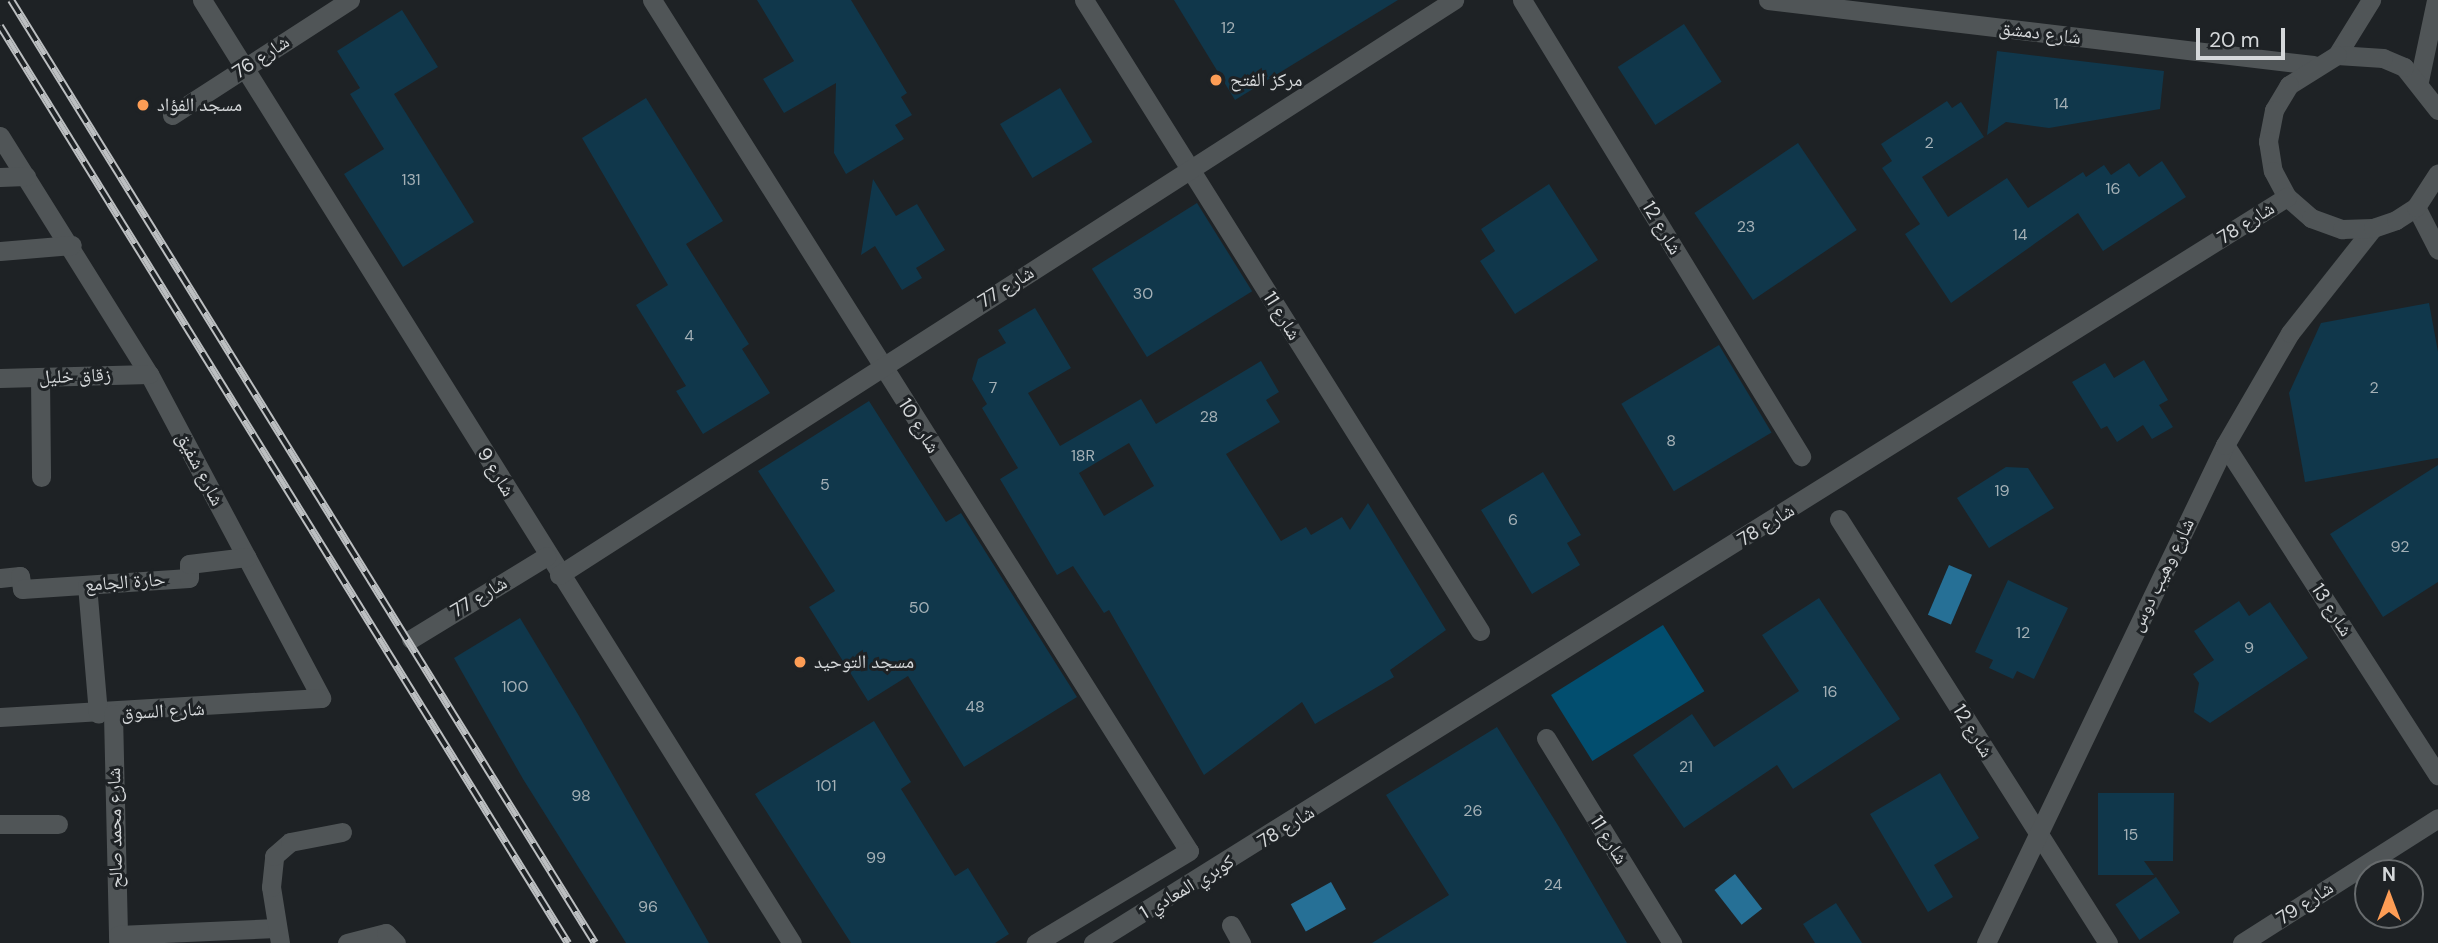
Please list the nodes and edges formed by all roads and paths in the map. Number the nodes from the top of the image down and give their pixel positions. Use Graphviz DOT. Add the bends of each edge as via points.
graph roads {
  1 [pos="202,0"];
  2 [pos="351,0"];
  3 [pos="652,0"];
  4 [pos="1084,0"];
  5 [pos="1454,0"];
  6 [pos="1522,0"];
  7 [pos="1768,0"];
  8 [pos="2371,0"];
  9 [pos="2436,0"];
  10 [pos="2337,55"];
  11 [pos="2313,65"];
  12 [pos="245,67"];
  13 [pos="2420,81"];
  14 [pos="2436,101"];
  15 [pos="172,115"];
  16 [pos="0,136"];
  17 [pos="1190,170"];
  18 [pos="2438,173"];
  19 [pos="26,176"];
  20 [pos="0,177"];
  21 [pos="2287,197"];
  22 [pos="2416,207"];
  23 [pos="2374,228"];
  24 [pos="72,245"];
  25 [pos="2438,250"];
  26 [pos="0,251"];
  27 [pos="881,366"];
  28 [pos="149,374"];
  29 [pos="40,377"];
  30 [pos="0,378"];
  31 [pos="2225,446"];
  32 [pos="1801,456"];
  33 [pos="41,477"];
  34 [pos="1839,519"];
  35 [pos="547,556"];
  36 [pos="247,557"];
  37 [pos="559,575"];
  38 [pos="0,578"];
  39 [pos="87,585"];
  40 [pos="1480,631"];
  41 [pos="411,639"];
  42 [pos="321,698"];
  43 [pos="106,714"];
  44 [pos="0,716"];
  45 [pos="1546,737"];
  46 [pos="2438,775"];
  47 [pos="2438,818"];
  48 [pos="0,824"];
  49 [pos="58,824"];
  50 [pos="342,832"];
  51 [pos="2037,833"];
  52 [pos="1245,853"];
  53 [pos="1231,925"];
  54 [pos="278,935"];
  55 [pos="118,939"];
  56 [pos="396,942"];
  57 [pos="347,943"];
  58 [pos="792,943"];
  59 [pos="1036,943"];
  60 [pos="1093,943"];
  61 [pos="1241,943"];
  62 [pos="1672,943"];
  63 [pos="1986,943"];
  64 [pos="2108,943"];
  65 [pos="2242,943"];
  1 -- 12 [label="street, شارع 9"];
  2 -- 12 [label="street, شارع 76"];
  3 -- 27 [label="street, شارع 10"];
  4 -- 17 [label="street, شارع 11"];
  5 -- 17 [label="street, شارع 77"];
  6 -- 32 [label="street, شارع 12"];
  7 -- 11 [label="street, شارع دمشق"];
  8 -- 10 [label="street"];
  9 -- 13 [label="street"];
  10 -- 11 [label="street"];
  10 -- 13 [label="street" via="2383,58"];
  11 -- 21 [label="street" via="2289,85 2274,110 2268,141 2273,171"];
  12 -- 15 [label="street, شارع 76"];
  12 -- 35 [label="street, شارع 9"];
  13 -- 14 [label="street"];
  16 -- 19 [label="street, شارع شفيق"];
  17 -- 27 [label="street, شارع 77"];
  17 -- 40 [label="street, شارع 11"];
  18 -- 22 [label="street"];
  19 -- 20 [label="street"];
  19 -- 24 [label="street, شارع شفيق"];
  21 -- 23 [label="street" via="2342,229"];
  21 -- 52 [label="street, شارع 78"];
  22 -- 23 [label="street"];
  22 -- 25 [label="street"];
  23 -- 31 [label="street, شارع وهيب دوس" via="2290,333"];
  24 -- 26 [label="street"];
  24 -- 28 [label="street, شارع شفيق"];
  27 -- 37 [label="street, شارع 77"];
  27 -- 59 [label="street, شارع 10" via="1189,851"];
  28 -- 29 [label="street, زقاق خليل"];
  28 -- 36 [label="street, شارع شفيق"];
  29 -- 30 [label="street, زقاق خليل"];
  29 -- 33 [label="street"];
  31 -- 46 [label="street, شارع 13"];
  31 -- 51 [label="street, شارع وهيب دوس"];
  34 -- 51 [label="street, شارع 12"];
  35 -- 37 [label="street, شارع 9"];
  35 -- 41 [label="street, شارع 77"];
  36 -- 39 [label="street, حارة الجامع" via="189,564 189,578"];
  36 -- 42 [label="street, شارع شفيق"];
  37 -- 58 [label="street, شارع 9"];
  38 -- 39 [label="street, حارة الجامع" via="20,576 22,589"];
  39 -- 43 [label="street, شارع محمد صالح"];
  42 -- 43 [label="street, شارع السوق"];
  43 -- 44 [label="street, شارع السوق"];
  43 -- 55 [label="street, شارع محمد صالح"];
  45 -- 62 [label="street, شارع 11"];
  47 -- 65 [label="street, شارع 79"];
  48 -- 49 [label="street"];
  50 -- 54 [label="street" via="290,842 274,856 270,876"];
  51 -- 63 [label="street, شارع وهيب دوس"];
  51 -- 64 [label="street, شارع 12"];
  52 -- 60 [label="street, كوبري المعادي 1"];
  53 -- 61 [label="street"];
  54 -- 55 [label="street"];
  56 -- 57 [label="street" via="386,933"];
}
